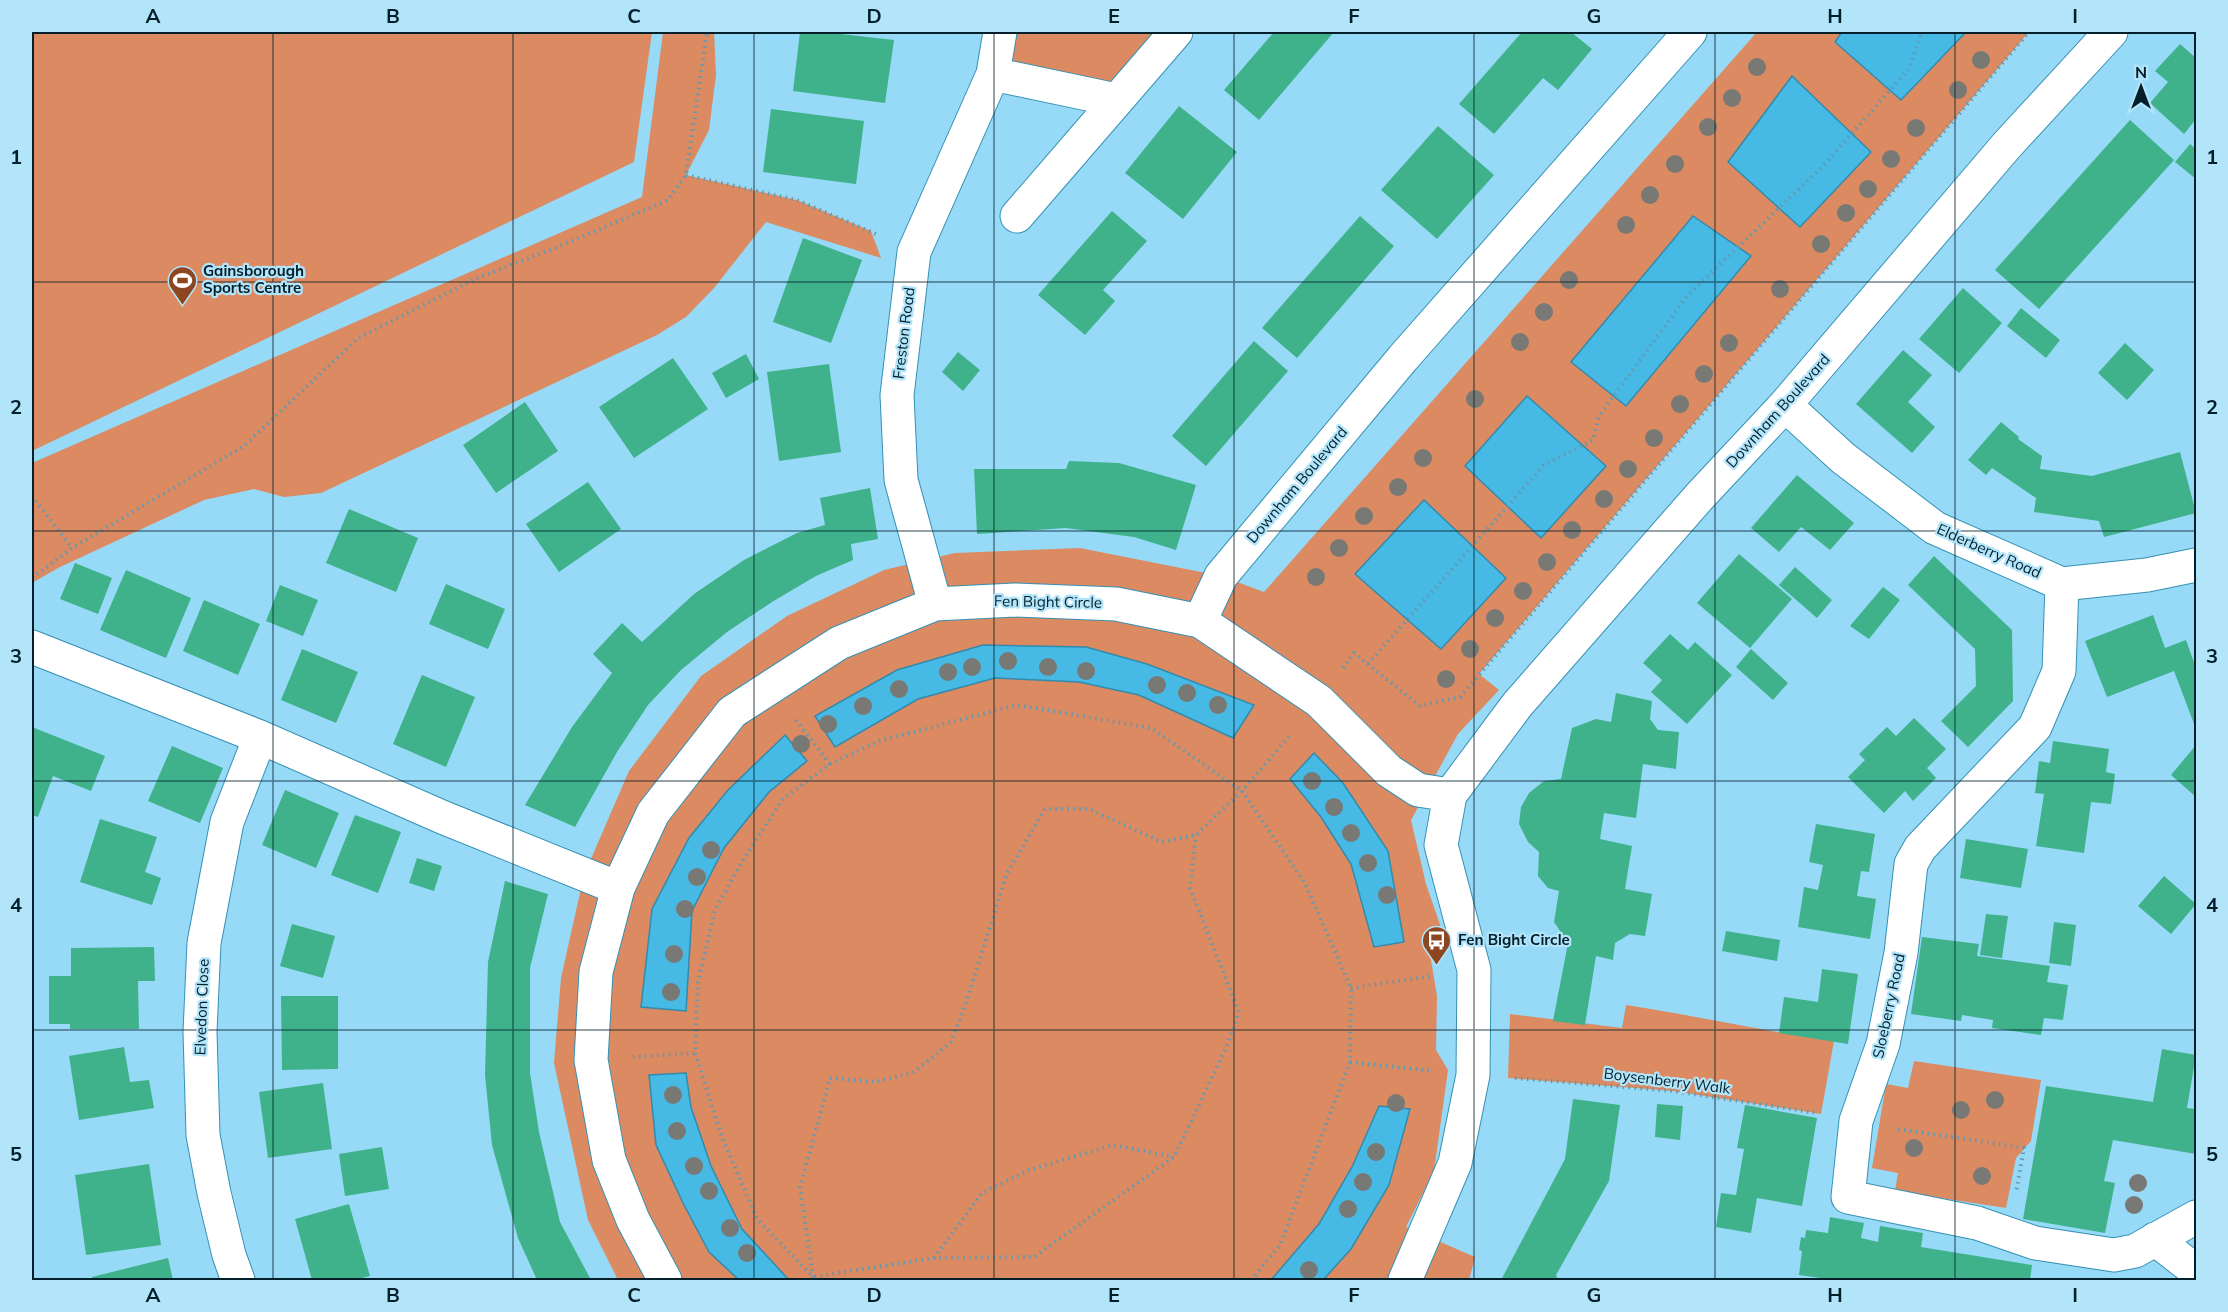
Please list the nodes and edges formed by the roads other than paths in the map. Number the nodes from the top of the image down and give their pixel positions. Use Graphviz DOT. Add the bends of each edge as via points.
graph roads {
  1 [pos="1000,32"];
  2 [pos="1176,32"];
  3 [pos="1690,32"];
  4 [pos="2111,32"];
  5 [pos="993,74"];
  6 [pos="1116,100"];
  7 [pos="1017,216"];
  8 [pos="1785,405"];
  9 [pos="2196,565"];
  10 [pos="2062,584"];
  11 [pos="935,604"];
  12 [pos="1200,621"];
  13 [pos="32,647"];
  14 [pos="260,737"];
  15 [pos="1450,795"];
  16 [pos="618,888"];
  17 [pos="2196,1217"];
  18 [pos="2155,1239"];
  19 [pos="2196,1271"];
  20 [pos="238,1281"];
  21 [pos="666,1281"];
  22 [pos="1406,1281"];
  1 -- 5 [label="street, Freston Road"];
  2 -- 6 [label="street"];
  3 -- 12 [label="street, Downham Boulevard" via="1403,357 1221,576"];
  4 -- 8 [label="street, Downham Boulevard" via="2007,145"];
  5 -- 6 [label="street"];
  5 -- 11 [label="street, Freston Road" via="914,252 897,395 901,480"];
  6 -- 7 [label="street"];
  8 -- 10 [label="street, Elderberry Road" via="1843,458 1935,528"];
  8 -- 15 [label="street, Downham Boulevard" via="1517,705"];
  9 -- 10 [label="street, Elderberry Road" via="2147,575"];
  10 -- 18 [label="street, Sloeberry Road" via="2059,671 2036,727 1920,848 1911,864 1901,953 1883,1044 1856,1121 1848,1197 1977,1223 2036,1243 2114,1255 2135,1251"];
  11 -- 12 [label="street, Fen Bight Circle" via="1015,600 1116,604"];
  11 -- 16 [label="street, Fen Bight Circle" via="839,643 732,712 653,813"];
  12 -- 15 [label="street, Fen Bight Circle" via="1319,700 1389,771 1418,790"];
  13 -- 14 [label="street"];
  14 -- 16 [label="street"];
  14 -- 20 [label="street, Elvedon Close" via="227,822 204,943 200,1032 203,1135"];
  15 -- 22 [label="street" via="1441,845 1474,970 1473,1075 1455,1163"];
  16 -- 21 [label="street, Fen Bight Circle" via="597,972 591,1060 609,1160 633,1220"];
  17 -- 18 [label="street, Sloeberry Road"];
  18 -- 19 [label="street"];
}
